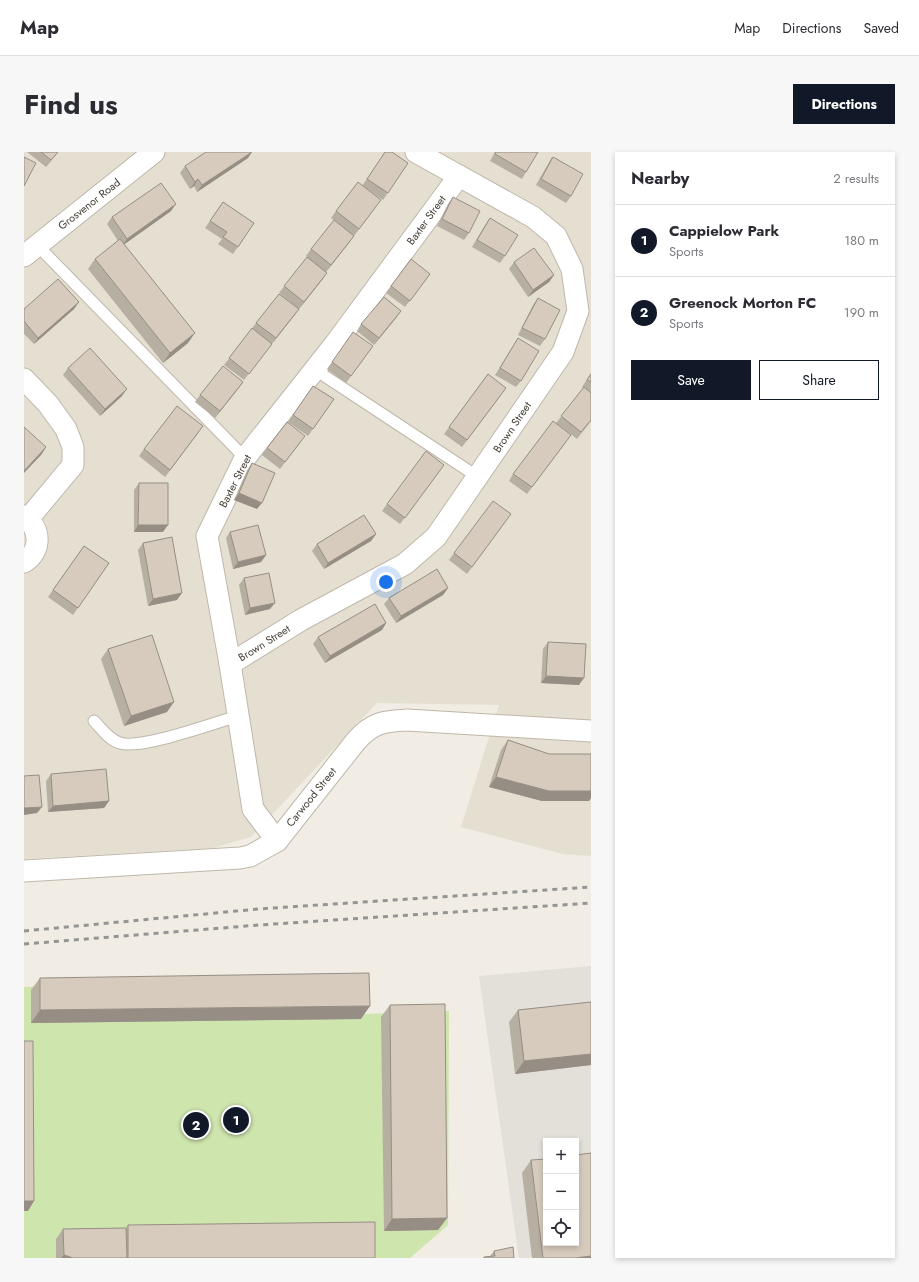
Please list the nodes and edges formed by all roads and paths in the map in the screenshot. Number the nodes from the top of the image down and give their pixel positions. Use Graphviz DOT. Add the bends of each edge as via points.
graph roads {
  1 [pos="154,152"];
  2 [pos="416,152"];
  3 [pos="458,176"];
  4 [pos="31,251"];
  5 [pos="314,369"];
  6 [pos="24,379"];
  7 [pos="244,458"];
  8 [pos="478,477"];
  9 [pos="26,518"];
  10 [pos="24,562"];
  11 [pos="230,664"];
  12 [pos="238,716"];
  13 [pos="94,722"];
  14 [pos="591,731"];
  15 [pos="277,841"];
  16 [pos="24,872"];
  1 -- 4 [label="street, Grosvenor Road"];
  2 -- 3 [label="street, Brown Street"];
  3 -- 5 [label="street, Baxter Street"];
  3 -- 8 [label="street, Brown Street" via="533,217 556,236 572,269 578,311 563,352"];
  4 -- 7 [label="lane"];
  5 -- 7 [label="street, Baxter Street"];
  5 -- 8 [label="lane"];
  6 -- 9 [label="street" via="62,422 73,447 72,465"];
  7 -- 11 [label="street, Baxter Street" via="207,536"];
  8 -- 11 [label="street, Brown Street" via="436,537 405,564 302,620"];
  9 -- 10 [label="street" via="34,526 37,544 34,552"];
  11 -- 12 [label="street, Baxter Street"];
  12 -- 13 [label="lane" via="166,738 130,744 112,740"];
  12 -- 15 [label="street, Baxter Street" via="253,809"];
  14 -- 15 [label="street, Carwood Street" via="407,720 380,724 366,730 356,741"];
  15 -- 16 [label="street, Carwood Street" via="250,856 240,858"];
}
